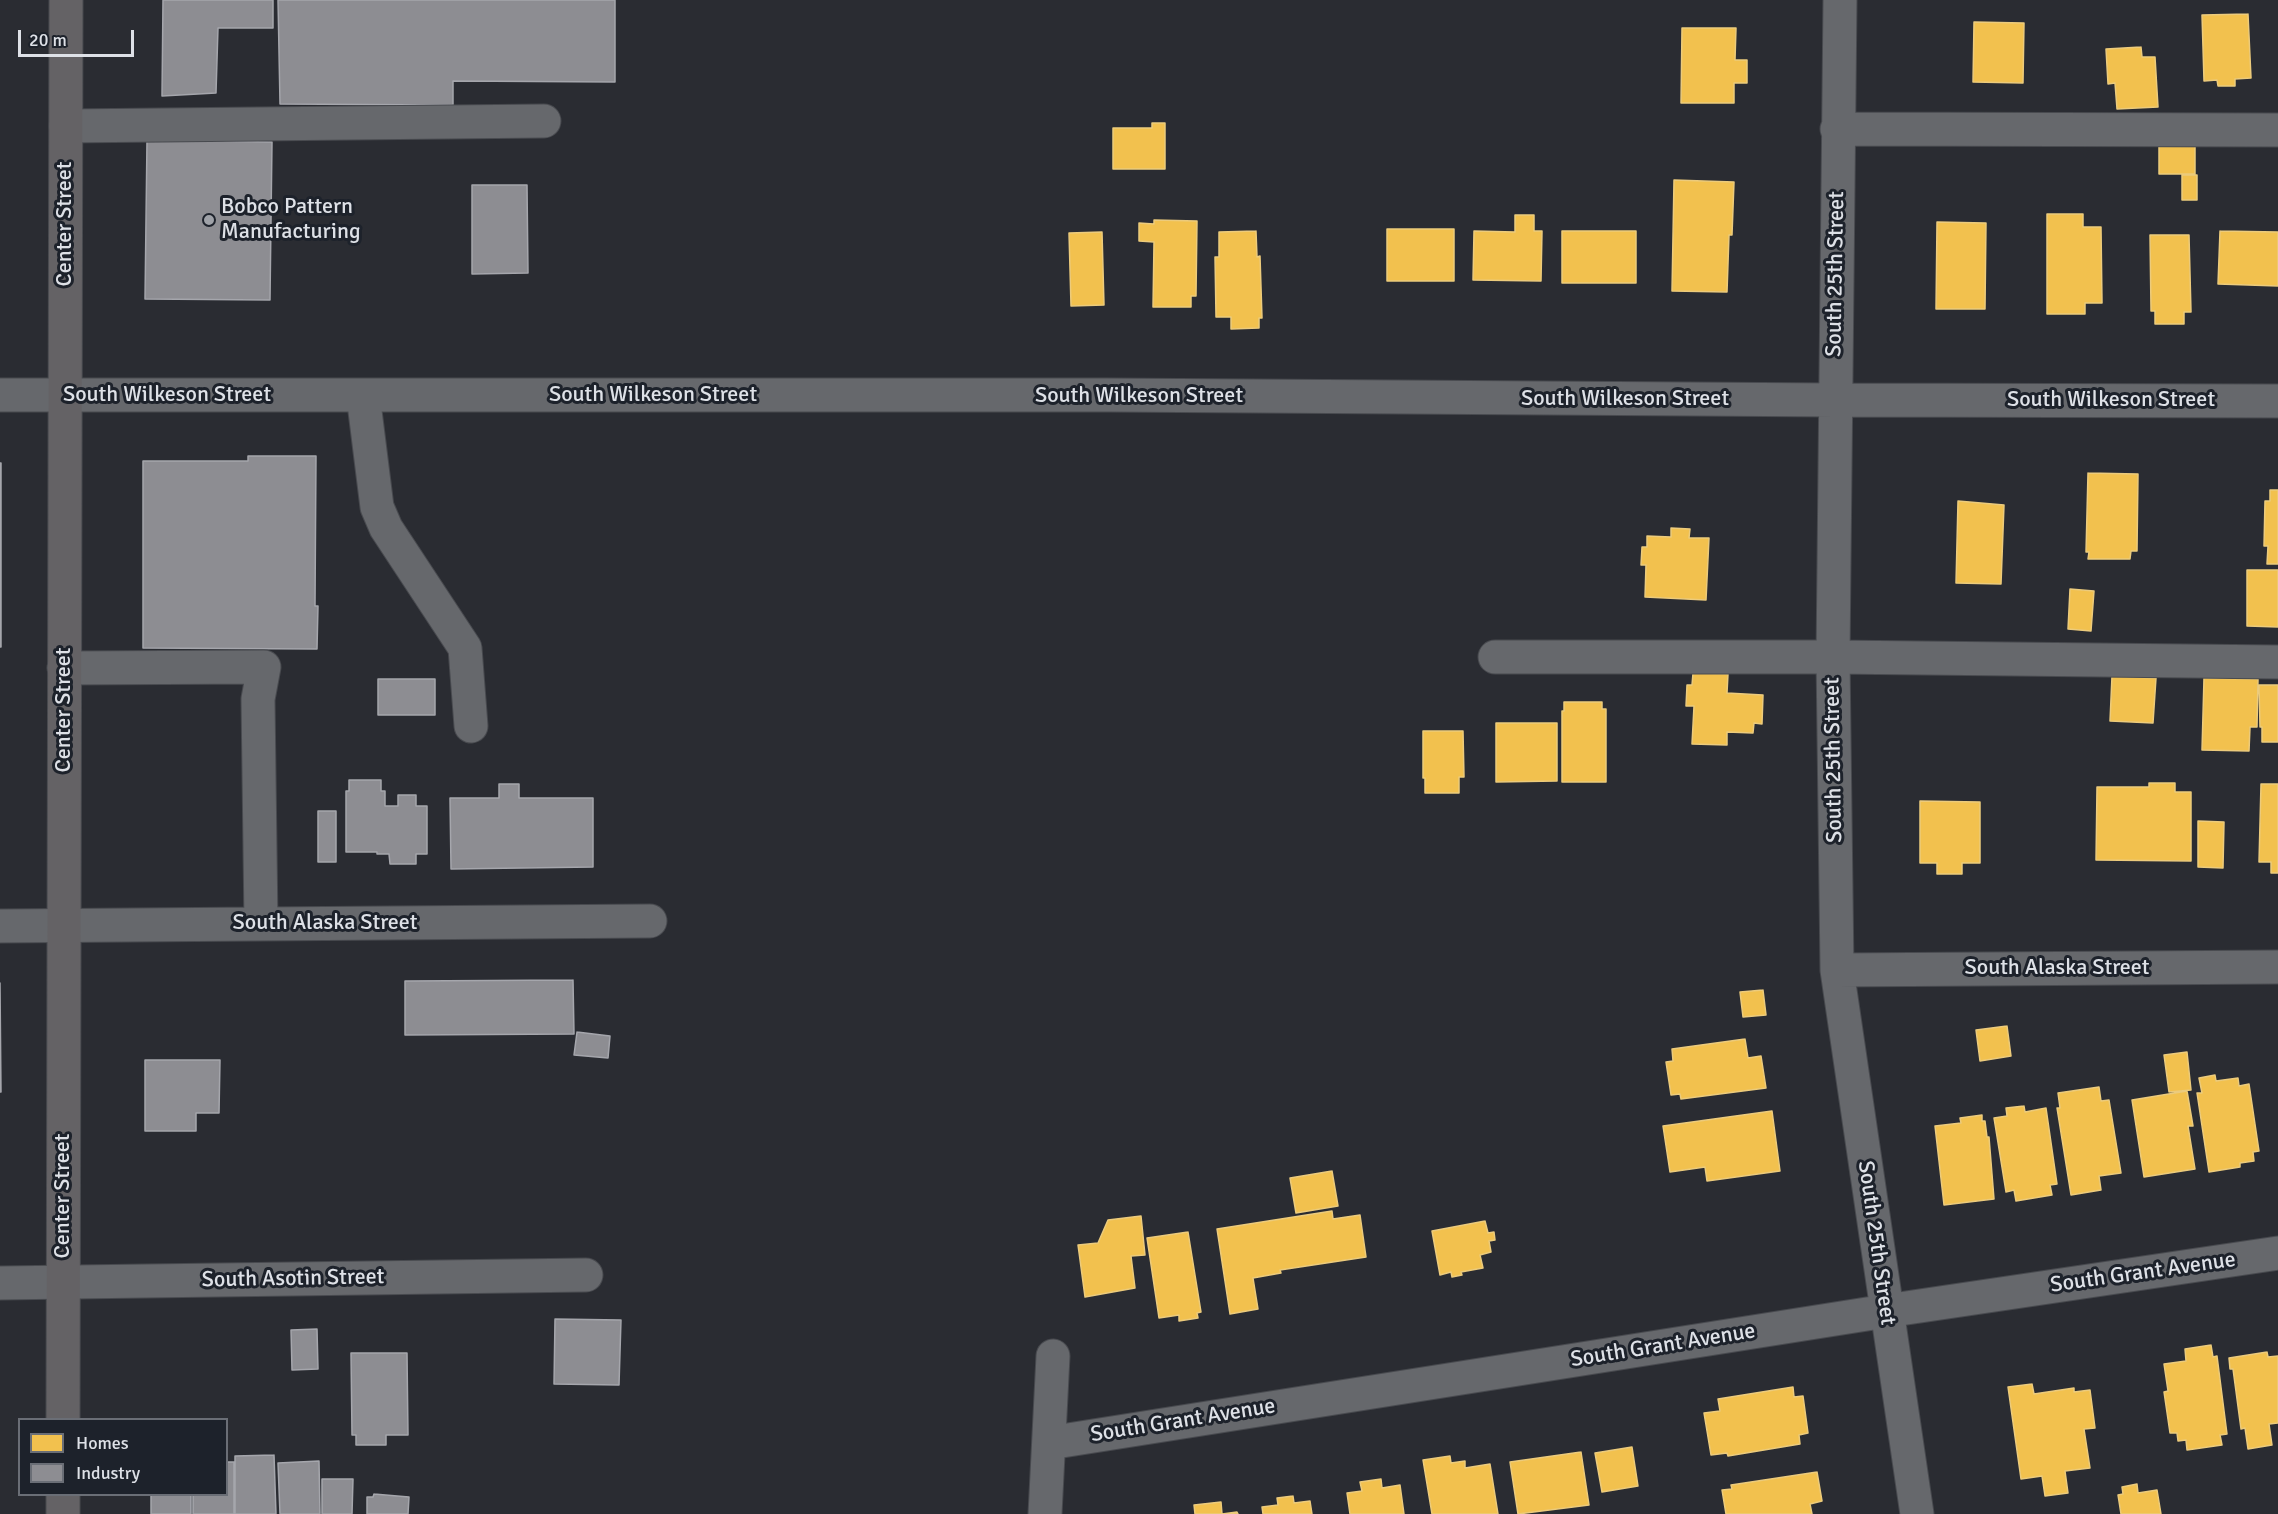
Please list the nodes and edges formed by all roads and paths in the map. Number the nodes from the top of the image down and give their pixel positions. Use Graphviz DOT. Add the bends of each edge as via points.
graph roads {
  1 [pos="66,0"];
  2 [pos="1840,0"];
  3 [pos="544,121"];
  4 [pos="66,126"];
  5 [pos="1837,129"];
  6 [pos="2278,130"];
  7 [pos="0,394"];
  8 [pos="65,395"];
  9 [pos="363,395"];
  10 [pos="1835,400"];
  11 [pos="2278,401"];
  12 [pos="1496,657"];
  13 [pos="1833,657"];
  14 [pos="2278,662"];
  15 [pos="64,668"];
  16 [pos="471,726"];
  17 [pos="650,921"];
  18 [pos="261,924"];
  19 [pos="0,926"];
  20 [pos="64,926"];
  21 [pos="2278,967"];
  22 [pos="1837,970"];
  23 [pos="2278,1253"];
  24 [pos="586,1275"];
  25 [pos="63,1282"];
  26 [pos="0,1283"];
  27 [pos="1886,1311"];
  28 [pos="1053,1356"];
  29 [pos="63,1418"];
  30 [pos="1049,1443"];
  31 [pos="63,1496"];
  32 [pos="63,1514"];
  33 [pos="1045,1514"];
  34 [pos="1917,1514"];
  1 -- 4 [label="main road, Center Street"];
  2 -- 5 [label="street, South 25th Street"];
  3 -- 4 [label="street"];
  4 -- 8 [label="main road, Center Street"];
  5 -- 6 [label="street"];
  5 -- 10 [label="street, South 25th Street"];
  7 -- 8 [label="street, South Wilkeson Street"];
  8 -- 9 [label="street, South Wilkeson Street"];
  8 -- 15 [label="main road, Center Street"];
  9 -- 10 [label="street, South Wilkeson Street"];
  9 -- 16 [label="street" via="376,507 465,648"];
  10 -- 11 [label="street, South Wilkeson Street"];
  10 -- 13 [label="street, South 25th Street"];
  12 -- 13 [label="street"];
  13 -- 14 [label="street"];
  13 -- 22 [label="street, South 25th Street"];
  15 -- 18 [label="street" via="264,667 258,699"];
  15 -- 20 [label="main road, Center Street"];
  17 -- 18 [label="street, South Alaska Street"];
  18 -- 20 [label="street, South Alaska Street"];
  19 -- 20 [label="street, South Alaska Street"];
  20 -- 25 [label="main road, Center Street"];
  21 -- 22 [label="street, South Alaska Street"];
  22 -- 27 [label="street, South 25th Street"];
  23 -- 27 [label="street, South Grant Avenue"];
  24 -- 25 [label="street, South Asotin Street"];
  25 -- 26 [label="street, South Asotin Street"];
  25 -- 29 [label="main road, Center Street"];
  27 -- 30 [label="street, South Grant Avenue"];
  27 -- 34 [label="street, South 25th Street"];
  28 -- 30 [label="street"];
  30 -- 33 [label="street"];
  31 -- 32 [label="main road"];
}
